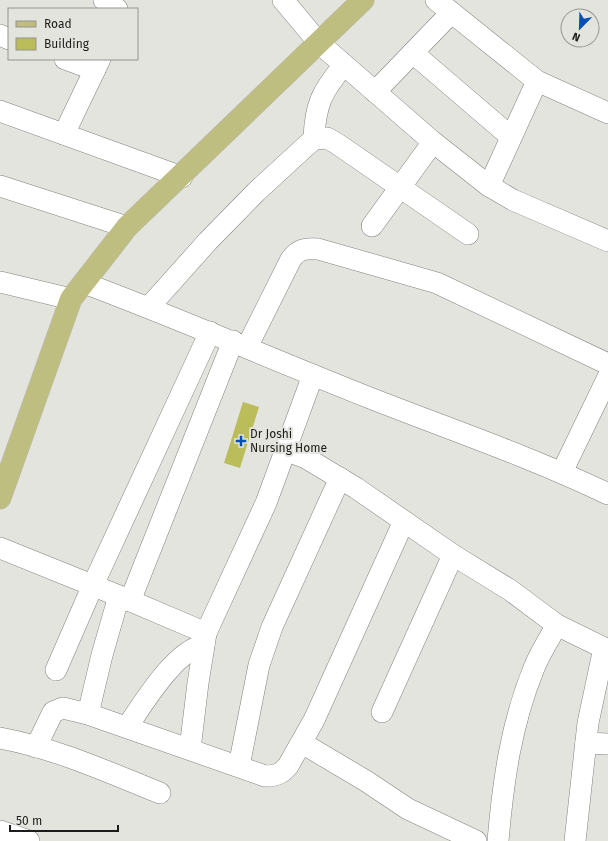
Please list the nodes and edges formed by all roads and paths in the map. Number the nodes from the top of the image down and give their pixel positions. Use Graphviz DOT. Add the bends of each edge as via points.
graph roads {
  1 [pos="104,0"];
  2 [pos="283,0"];
  3 [pos="363,0"];
  4 [pos="443,7"];
  5 [pos="116,8"];
  6 [pos="319,43"];
  7 [pos="413,53"];
  8 [pos="72,60"];
  9 [pos="97,64"];
  10 [pos="344,65"];
  11 [pos="537,81"];
  12 [pos="375,92"];
  13 [pos="0,112"];
  14 [pos="608,113"];
  15 [pos="64,134"];
  16 [pos="511,137"];
  17 [pos="314,140"];
  18 [pos="433,142"];
  19 [pos="182,176"];
  20 [pos="0,186"];
  21 [pos="399,186"];
  22 [pos="489,186"];
  23 [pos="372,226"];
  24 [pos="127,227"];
  25 [pos="468,234"];
  26 [pos="608,241"];
  27 [pos="0,282"];
  28 [pos="77,291"];
  29 [pos="149,307"];
  30 [pos="210,332"];
  31 [pos="240,344"];
  32 [pos="608,364"];
  33 [pos="313,375"];
  34 [pos="608,377"];
  35 [pos="287,451"];
  36 [pos="562,472"];
  37 [pos="340,478"];
  38 [pos="608,494"];
  39 [pos="0,498"];
  40 [pos="404,521"];
  41 [pos="0,548"];
  42 [pos="453,555"];
  43 [pos="93,585"];
  44 [pos="125,598"];
  45 [pos="557,625"];
  46 [pos="205,639"];
  47 [pos="606,649"];
  48 [pos="56,670"];
  49 [pos="382,712"];
  50 [pos="88,714"];
  51 [pos="127,727"];
  52 [pos="0,738"];
  53 [pos="302,742"];
  54 [pos="586,743"];
  55 [pos="608,744"];
  56 [pos="36,747"];
  57 [pos="190,749"];
  58 [pos="239,766"];
  59 [pos="160,793"];
  60 [pos="0,831"];
  61 [pos="29,841"];
  62 [pos="476,841"];
  63 [pos="498,841"];
  64 [pos="575,841"];
  1 -- 5 [label="street"];
  2 -- 6 [label="street"];
  3 -- 6 [label="main road"];
  4 -- 7 [label="street"];
  4 -- 11 [label="street"];
  6 -- 10 [label="street"];
  6 -- 19 [label="main road"];
  7 -- 12 [label="street"];
  7 -- 16 [label="street"];
  8 -- 9 [label="street"];
  9 -- 15 [label="street"];
  10 -- 12 [label="street"];
  10 -- 17 [label="street" via="321,97 315,117"];
  11 -- 14 [label="street"];
  11 -- 16 [label="street"];
  12 -- 18 [label="street"];
  13 -- 15 [label="street"];
  15 -- 19 [label="street"];
  16 -- 22 [label="street"];
  17 -- 21 [label="street" via="327,138"];
  17 -- 29 [label="street" via="256,192"];
  18 -- 21 [label="street"];
  18 -- 22 [label="street"];
  19 -- 24 [label="main road"];
  20 -- 24 [label="street"];
  21 -- 23 [label="street"];
  21 -- 25 [label="street"];
  22 -- 26 [label="street" via="513,200"];
  24 -- 28 [label="main road"];
  27 -- 28 [label="street"];
  28 -- 29 [label="street"];
  28 -- 39 [label="main road"];
  29 -- 30 [label="street"];
  30 -- 31 [label="street"];
  30 -- 43 [label="street"];
  31 -- 32 [label="street" via="291,259 298,250 306,248 318,249 436,283"];
  31 -- 33 [label="street"];
  31 -- 44 [label="street"];
  33 -- 35 [label="street"];
  33 -- 36 [label="street"];
  34 -- 36 [label="street"];
  35 -- 37 [label="street" via="306,458"];
  35 -- 46 [label="street"];
  36 -- 38 [label="street"];
  37 -- 40 [label="street"];
  37 -- 58 [label="street" via="272,627 259,665"];
  40 -- 42 [label="street"];
  40 -- 53 [label="street"];
  41 -- 43 [label="street"];
  42 -- 45 [label="street" via="510,590"];
  42 -- 49 [label="street"];
  43 -- 44 [label="street"];
  43 -- 48 [label="street"];
  44 -- 46 [label="street"];
  44 -- 50 [label="street" via="102,655"];
  45 -- 47 [label="street"];
  45 -- 63 [label="street" via="534,667 523,697 502,789"];
  46 -- 51 [label="street" via="182,655 154,687"];
  46 -- 57 [label="street"];
  47 -- 54 [label="street"];
  50 -- 51 [label="street"];
  50 -- 56 [label="street" via="57,709 49,719"];
  51 -- 57 [label="street"];
  52 -- 56 [label="street"];
  53 -- 58 [label="street" via="284,771 275,776 265,776"];
  53 -- 62 [label="street" via="408,809"];
  54 -- 55 [label="street"];
  54 -- 64 [label="street"];
  56 -- 59 [label="street" via="80,761"];
  57 -- 58 [label="street"];
  60 -- 61 [label="street"];
}
